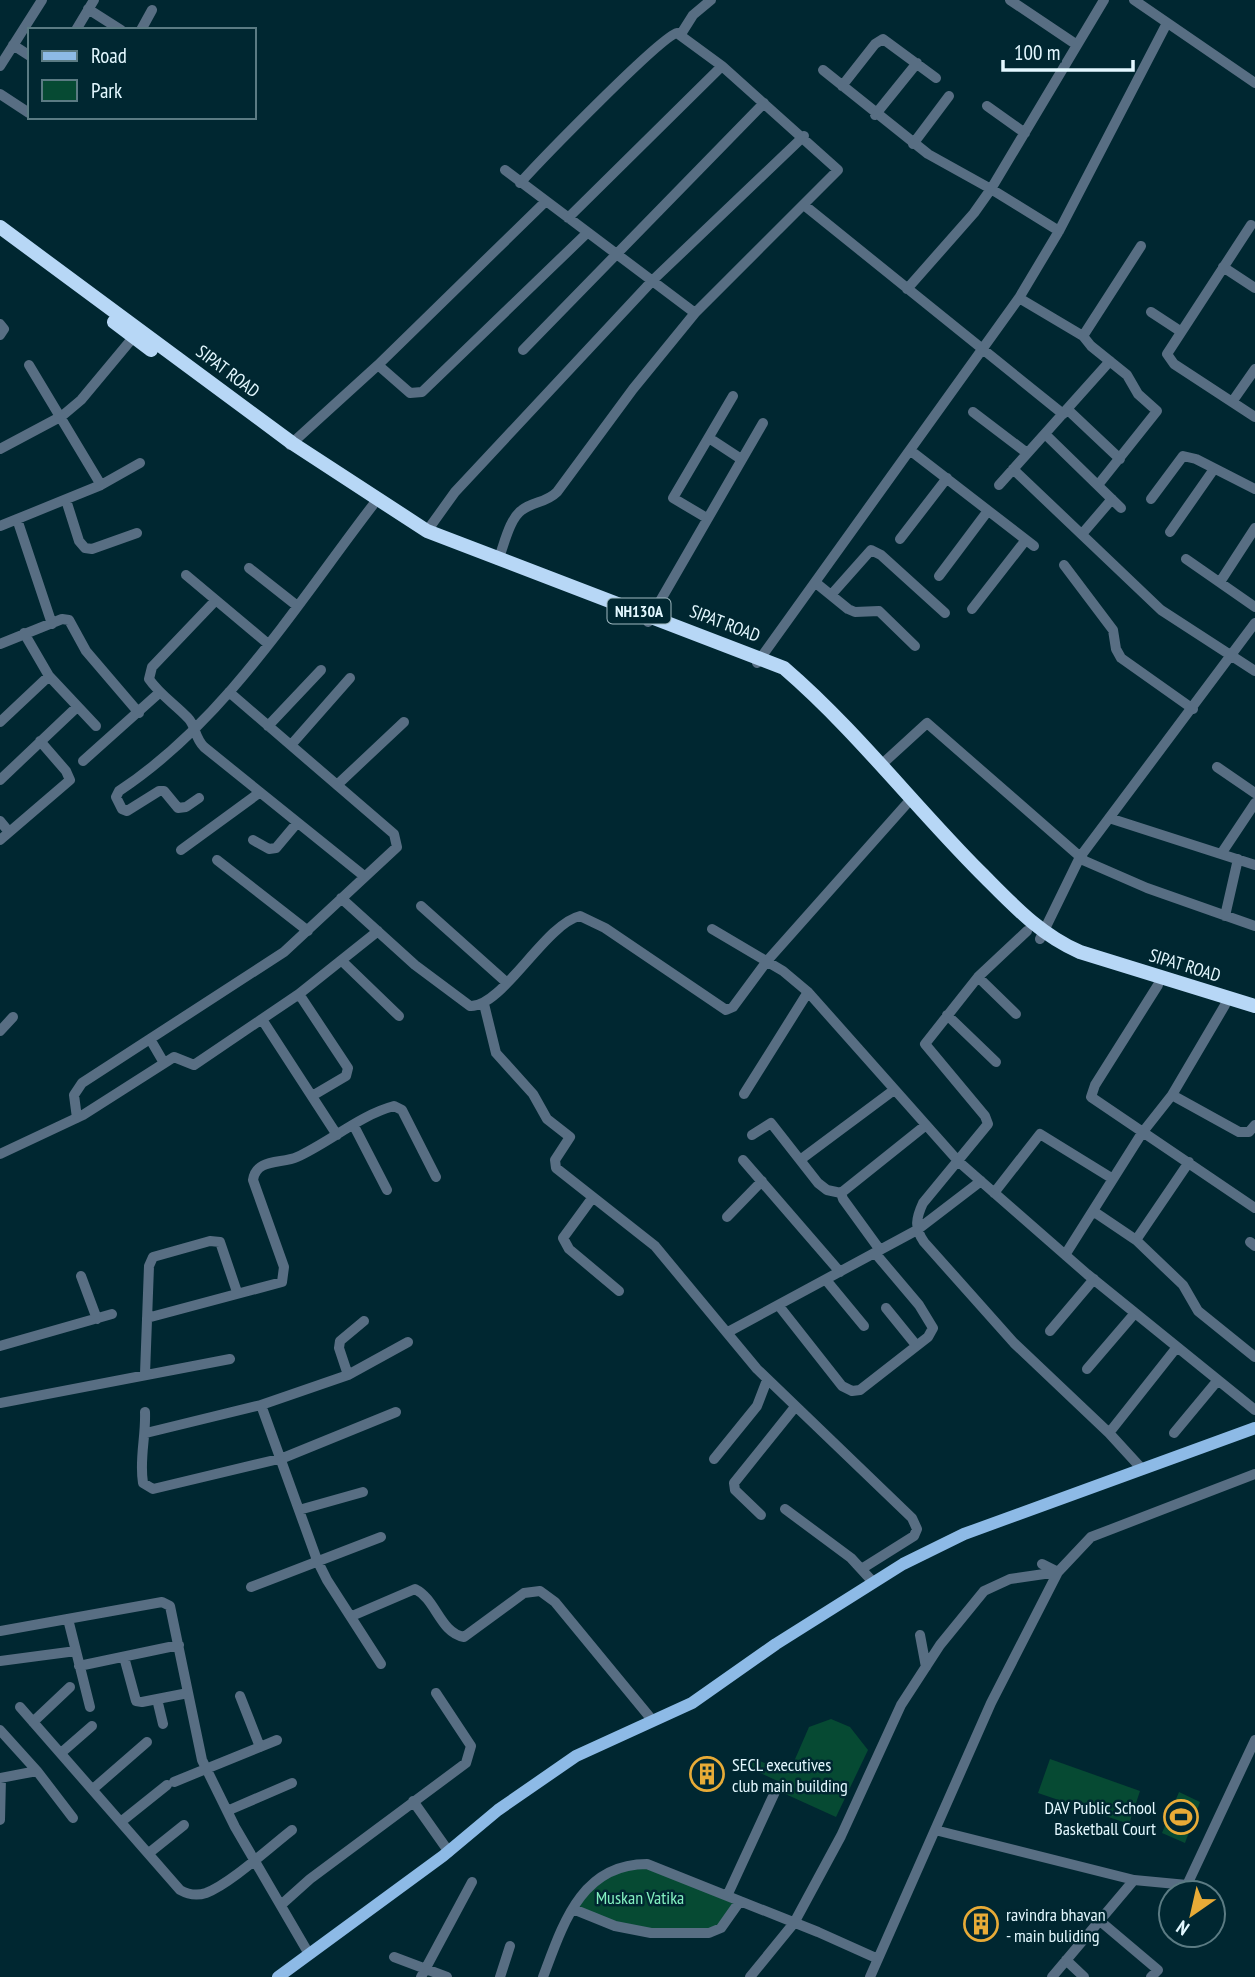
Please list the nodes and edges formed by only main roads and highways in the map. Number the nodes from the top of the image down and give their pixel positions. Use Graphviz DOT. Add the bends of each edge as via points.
graph roads {
  1 [pos="0,227"];
  2 [pos="0,238"];
  3 [pos="136,333"];
  4 [pos="290,446"];
  5 [pos="649,619"];
  6 [pos="759,660"];
  7 [pos="908,802"];
  8 [pos="1041,936"];
  9 [pos="1255,1006"];
  10 [pos="1255,1014"];
  11 [pos="1255,1428"];
  12 [pos="278,1977"];
  1 -- 3 [label="highway, SIPAT ROAD / NH130A"];
  2 -- 3 [label="highway, SIPAT ROAD / NH130A"];
  3 -- 4 [label="highway, SIPAT ROAD / NH130A"];
  4 -- 5 [label="highway, SIPAT ROAD / NH130A" via="426,531"];
  4 -- 5 [label="highway, SIPAT ROAD / NH130A" via="415,532 489,566"];
  5 -- 6 [label="highway, SIPAT ROAD / NH130A"];
  6 -- 7 [label="highway, SIPAT ROAD / NH130A" via="807,696"];
  6 -- 7 [label="highway, SIPAT ROAD / NH130A" via="784,668 823,701"];
  7 -- 8 [label="highway, SIPAT ROAD / NH130A"];
  7 -- 8 [label="highway, SIPAT ROAD / NH130A" via="1027,930"];
  8 -- 9 [label="highway, SIPAT ROAD / NH130A"];
  8 -- 10 [label="highway, SIPAT ROAD / NH130A" via="1073,957"];
  11 -- 12 [label="main road" via="964,1535 903,1564 692,1703 576,1756"];
}
